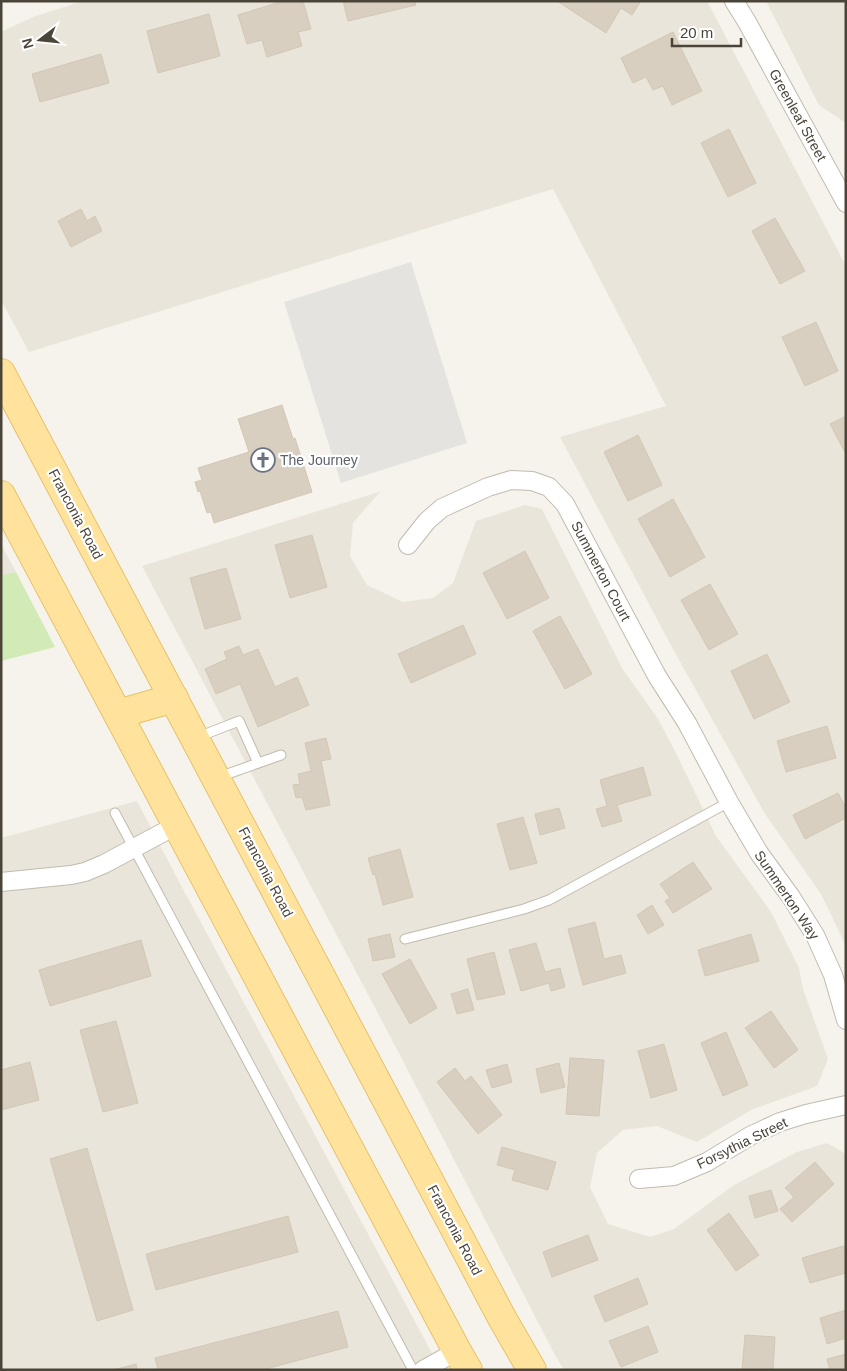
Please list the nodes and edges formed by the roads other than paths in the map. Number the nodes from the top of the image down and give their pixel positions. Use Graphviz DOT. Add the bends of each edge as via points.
graph roads {
  1 [pos="734,1"];
  2 [pos="837,169"];
  3 [pos="846,203"];
  4 [pos="1,373"];
  5 [pos="1,495"];
  6 [pos="408,545"];
  7 [pos="174,698"];
  8 [pos="118,714"];
  9 [pos="195,738"];
  10 [pos="281,755"];
  11 [pos="258,763"];
  12 [pos="216,778"];
  13 [pos="728,802"];
  14 [pos="115,813"];
  15 [pos="177,825"];
  16 [pos="133,848"];
  17 [pos="1,882"];
  18 [pos="405,939"];
  19 [pos="846,1020"];
  20 [pos="846,1105"];
  21 [pos="639,1178"];
  22 [pos="462,1360"];
  23 [pos="412,1370"];
  24 [pos="423,1370"];
  25 [pos="532,1370"];
  1 -- 2 [label="street, Greenleaf Street"];
  2 -- 3 [label="street, Greenleaf Street"];
  4 -- 7 [label="main road, Franconia Road"];
  5 -- 8 [label="main road"];
  6 -- 13 [label="street, Summerton Court" via="442,508 488,488 511,480 532,481 549,487 566,504"];
  7 -- 8 [label="main road"];
  7 -- 9 [label="main road, Franconia Road"];
  8 -- 15 [label="main road"];
  9 -- 11 [label="lane" via="239,721"];
  9 -- 12 [label="main road, Franconia Road"];
  10 -- 11 [label="lane"];
  11 -- 12 [label="lane"];
  12 -- 25 [label="main road, Franconia Road"];
  13 -- 18 [label="lane" via="549,900 524,910"];
  13 -- 19 [label="street, Summerton Way" via="758,853 791,896 815,935 834,975"];
  14 -- 16 [label="lane"];
  15 -- 16 [label="street"];
  15 -- 22 [label="main road"];
  16 -- 17 [label="street" via="85,872"];
  16 -- 23 [label="lane"];
  20 -- 21 [label="street, Forsythia Street" via="780,1122 707,1162 674,1176"];
  22 -- 24 [label="street"];
}
